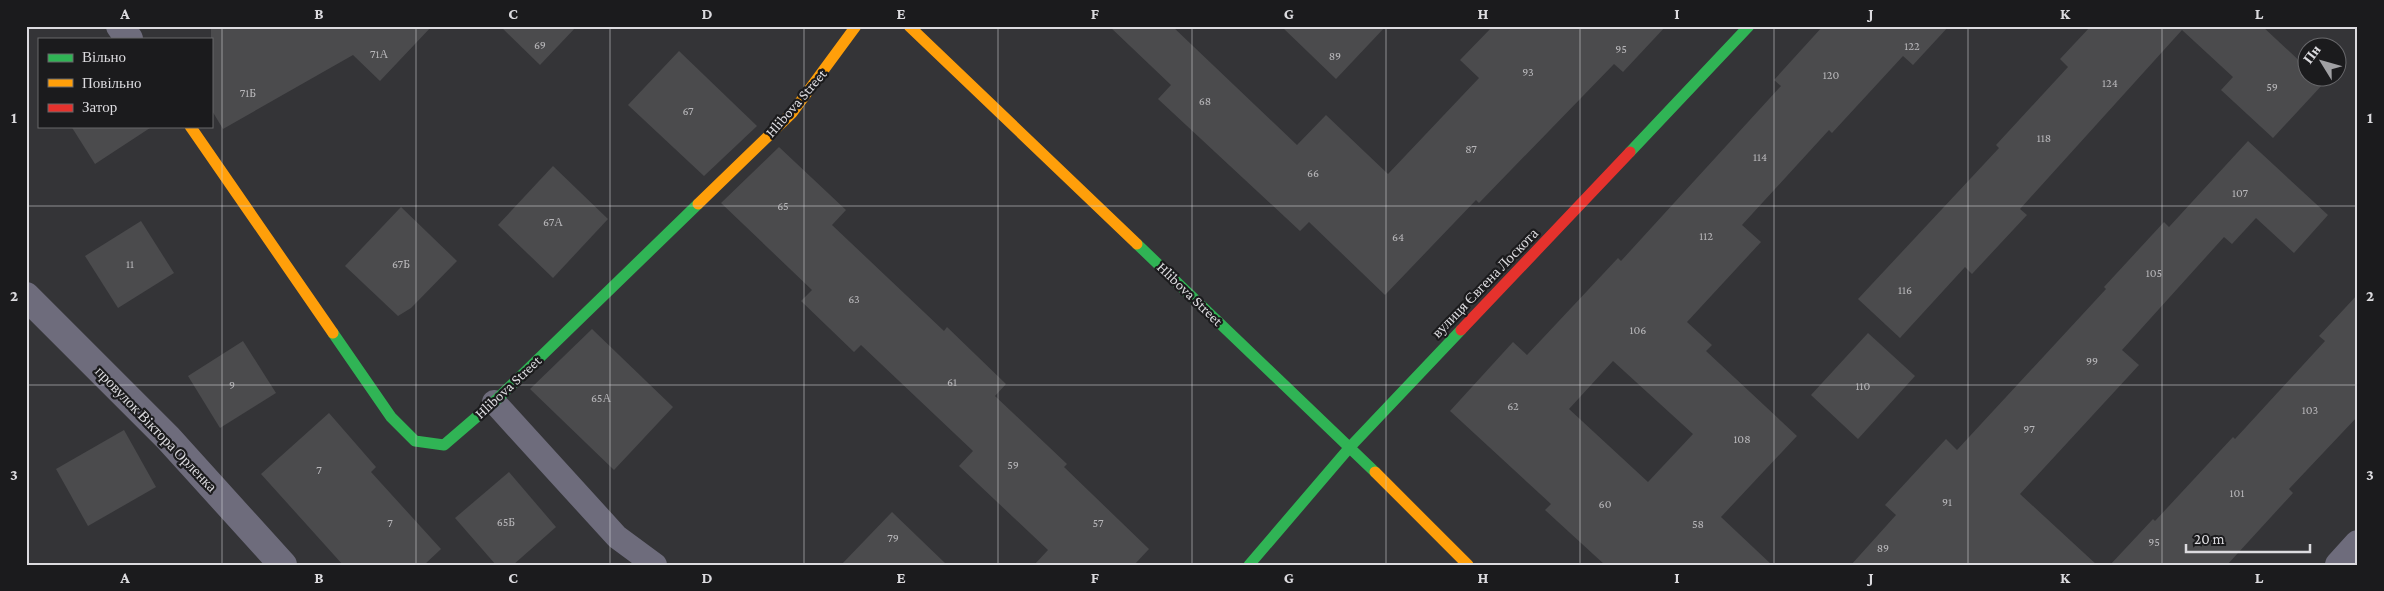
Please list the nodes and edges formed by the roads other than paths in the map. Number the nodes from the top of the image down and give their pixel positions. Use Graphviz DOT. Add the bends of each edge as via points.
graph roads {
  1 [pos="120,26"];
  2 [pos="856,26"];
  3 [pos="909,26"];
  4 [pos="1749,26"];
  5 [pos="128,38"];
  6 [pos="191,128"];
  7 [pos="26,296"];
  8 [pos="494,402"];
  9 [pos="1350,447"];
  10 [pos="2358,544"];
  11 [pos="283,565"];
  12 [pos="655,565"];
  13 [pos="1249,565"];
  14 [pos="1468,565"];
  15 [pos="2339,565"];
  1 -- 5 [label="street"];
  2 -- 8 [label="street, Hlibova Street" via="792,113"];
  3 -- 9 [label="street, Hlibova Street"];
  4 -- 9 [label="street, вулиця Євгена Лоскота"];
  6 -- 8 [label="street, Hlibova Street" via="392,417 415,441 444,445"];
  7 -- 11 [label="street, провулок Віктора Орленка" via="168,438"];
  8 -- 12 [label="lane" via="617,537"];
  9 -- 13 [label="street, вулиця Євгена Лоскота"];
  9 -- 14 [label="street, Hlibova Street"];
  10 -- 15 [label="street"];
}
